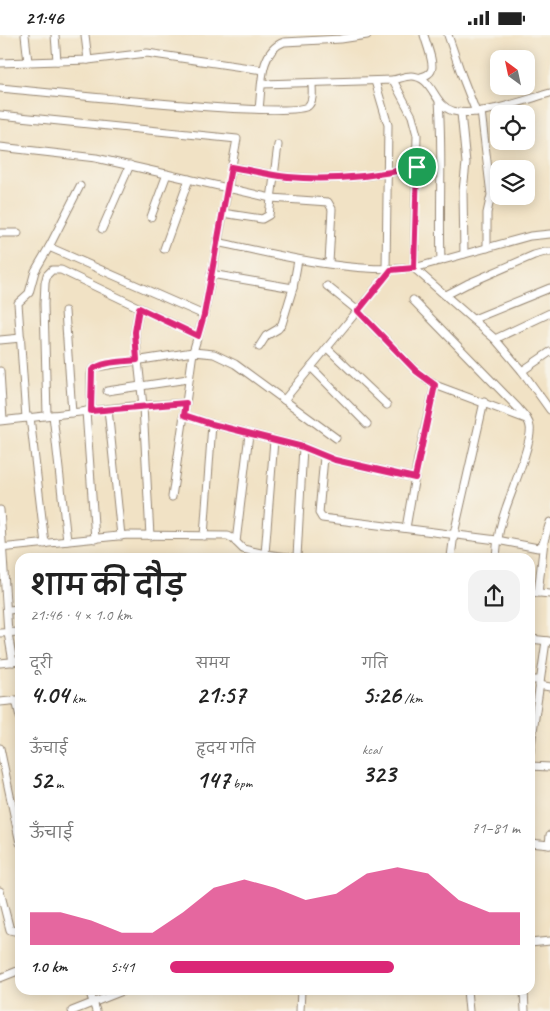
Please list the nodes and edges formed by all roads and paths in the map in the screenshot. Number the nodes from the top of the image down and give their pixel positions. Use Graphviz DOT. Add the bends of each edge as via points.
graph roads {
  1 [pos="24,35"];
  2 [pos="55,35"];
  3 [pos="85,35"];
  4 [pos="368,35"];
  5 [pos="424,35"];
  6 [pos="448,35"];
  7 [pos="88,60"];
  8 [pos="57,61"];
  9 [pos="28,62"];
  10 [pos="0,63"];
  11 [pos="263,70"];
  12 [pos="421,77"];
  13 [pos="393,80"];
  14 [pos="375,81"];
  15 [pos="312,83"];
  16 [pos="262,84"];
  17 [pos="0,88"];
  18 [pos="550,93"];
  19 [pos="439,101"];
  20 [pos="260,109"];
  21 [pos="478,111"];
  22 [pos="461,113"];
  23 [pos="0,115"];
  24 [pos="278,145"];
  25 [pos="0,147"];
  26 [pos="130,165"];
  27 [pos="231,167"];
  28 [pos="417,167"];
  29 [pos="387,173"];
  30 [pos="167,174"];
  31 [pos="275,175"];
  32 [pos="189,179"];
  33 [pos="80,186"];
  34 [pos="227,188"];
  35 [pos="271,198"];
  36 [pos="222,213"];
  37 [pos="151,217"];
  38 [pos="102,229"];
  39 [pos="0,233"];
  40 [pos="18,233"];
  41 [pos="550,234"];
  42 [pos="217,243"];
  43 [pos="50,247"];
  44 [pos="487,248"];
  45 [pos="164,249"];
  46 [pos="550,252"];
  47 [pos="464,254"];
  48 [pos="298,260"];
  49 [pos="441,261"];
  50 [pos="330,263"];
  51 [pos="414,268"];
  52 [pos="389,269"];
  53 [pos="211,274"];
  54 [pos="327,286"];
  55 [pos="293,288"];
  56 [pos="550,288"];
  57 [pos="446,295"];
  58 [pos="414,300"];
  59 [pos="139,308"];
  60 [pos="65,311"];
  61 [pos="358,311"];
  62 [pos="550,313"];
  63 [pos="204,315"];
  64 [pos="474,319"];
  65 [pos="198,336"];
  66 [pos="21,338"];
  67 [pos="495,339"];
  68 [pos="0,340"];
  69 [pos="259,347"];
  70 [pos="327,348"];
  71 [pos="193,352"];
  72 [pos="550,352"];
  73 [pos="137,360"];
  74 [pos="311,367"];
  75 [pos="0,371"];
  76 [pos="522,371"];
  77 [pos="188,379"];
  78 [pos="435,385"];
  79 [pos="141,386"];
  80 [pos="107,391"];
  81 [pos="284,400"];
  82 [pos="484,402"];
  83 [pos="186,403"];
  84 [pos="387,405"];
  85 [pos="143,406"];
  86 [pos="108,409"];
  87 [pos="550,410"];
  88 [pos="88,411"];
  89 [pos="72,413"];
  90 [pos="50,415"];
  91 [pos="184,415"];
  92 [pos="28,418"];
  93 [pos="528,420"];
  94 [pos="2,421"];
  95 [pos="212,424"];
  96 [pos="367,424"];
  97 [pos="249,434"];
  98 [pos="336,438"];
  99 [pos="274,440"];
  100 [pos="303,447"];
  101 [pos="324,457"];
  102 [pos="415,478"];
  103 [pos="172,497"];
  104 [pos="0,509"];
  105 [pos="550,521"];
  106 [pos="406,528"];
  107 [pos="454,535"];
  108 [pos="121,536"];
  109 [pos="150,536"];
  110 [pos="204,536"];
  111 [pos="95,539"];
  112 [pos="498,540"];
  113 [pos="67,541"];
  114 [pos="544,541"];
  115 [pos="236,542"];
  116 [pos="45,544"];
  117 [pos="1,548"];
  118 [pos="256,553"];
  119 [pos="265,553"];
  120 [pos="297,553"];
  121 [pos="451,553"];
  122 [pos="496,553"];
  123 [pos="535,593"];
  124 [pos="538,593"];
  125 [pos="550,594"];
  126 [pos="15,610"];
  127 [pos="8,611"];
  128 [pos="15,632"];
  129 [pos="0,633"];
  130 [pos="8,633"];
  131 [pos="535,640"];
  132 [pos="548,641"];
  133 [pos="15,658"];
  134 [pos="15,661"];
  135 [pos="0,663"];
  136 [pos="535,681"];
  137 [pos="540,682"];
  138 [pos="550,687"];
  139 [pos="15,700"];
  140 [pos="0,702"];
  141 [pos="535,718"];
  142 [pos="0,748"];
  143 [pos="535,766"];
  144 [pos="550,767"];
  145 [pos="15,819"];
  146 [pos="550,835"];
  147 [pos="535,844"];
  148 [pos="550,845"];
  149 [pos="0,891"];
  150 [pos="15,930"];
  151 [pos="550,941"];
  152 [pos="535,942"];
  153 [pos="15,972"];
  154 [pos="0,978"];
  155 [pos="90,995"];
  156 [pos="113,995"];
  157 [pos="301,995"];
  158 [pos="468,995"];
  159 [pos="524,995"];
  160 [pos="93,1003"];
  161 [pos="72,1011"];
  162 [pos="96,1011"];
  163 [pos="300,1011"];
  164 [pos="469,1011"];
  165 [pos="525,1011"];
  1 -- 9 [label="street"];
  2 -- 8 [label="street"];
  3 -- 7 [label="street"];
  4 -- 11 [label="street" via="284,41 269,52"];
  5 -- 12 [label="street" via="432,64 428,75"];
  6 -- 21 [label="street"];
  7 -- 8 [label="street"];
  7 -- 11 [label="street" via="147,53"];
  8 -- 9 [label="street"];
  9 -- 10 [label="street"];
  11 -- 16 [label="street"];
  12 -- 13 [label="street"];
  12 -- 19 [label="street"];
  13 -- 14 [label="street"];
  13 -- 28 [label="street" via="412,116 417,135"];
  14 -- 15 [label="street"];
  14 -- 29 [label="street" via="388,125"];
  15 -- 16 [label="street"];
  15 -- 20 [label="street" via="312,100 308,106"];
  16 -- 20 [label="street"];
  17 -- 20 [label="street"];
  18 -- 21 [label="street"];
  19 -- 22 [label="street" via="450,111"];
  19 -- 49 [label="street"];
  21 -- 22 [label="street"];
  21 -- 44 [label="street" via="491,195 487,213"];
  22 -- 47 [label="street" via="466,163 462,191"];
  23 -- 27 [label="street" via="237,139"];
  24 -- 31 [label="street"];
  25 -- 26 [label="street"];
  26 -- 30 [label="street"];
  26 -- 38 [label="street"];
  27 -- 31 [label="street"];
  27 -- 34 [label="street"];
  28 -- 29 [label="street"];
  28 -- 51 [label="street"];
  29 -- 31 [label="street" via="322,178"];
  29 -- 52 [label="street"];
  30 -- 32 [label="street"];
  30 -- 37 [label="street"];
  31 -- 35 [label="street"];
  32 -- 34 [label="street"];
  32 -- 45 [label="street"];
  33 -- 43 [label="street"];
  34 -- 35 [label="street"];
  34 -- 36 [label="street"];
  35 -- 36 [label="street" via="268,215 262,219"];
  35 -- 50 [label="street" via="331,205"];
  36 -- 42 [label="street"];
  39 -- 40 [label="street"];
  41 -- 44 [label="street"];
  42 -- 48 [label="street"];
  42 -- 53 [label="street"];
  43 -- 63 [label="street"];
  43 -- 66 [label="street" via="35,271 29,293 18,303"];
  44 -- 47 [label="street"];
  46 -- 57 [label="street" via="534,255"];
  47 -- 49 [label="street"];
  48 -- 50 [label="street"];
  48 -- 55 [label="street"];
  49 -- 51 [label="street"];
  50 -- 52 [label="street"];
  51 -- 52 [label="street"];
  51 -- 57 [label="street"];
  52 -- 61 [label="street"];
  53 -- 55 [label="street"];
  53 -- 63 [label="street"];
  54 -- 61 [label="street"];
  55 -- 69 [label="street" via="282,324 266,336"];
  56 -- 64 [label="street"];
  57 -- 64 [label="street"];
  58 -- 93 [label="street"];
  59 -- 65 [label="street"];
  59 -- 73 [label="street" via="135,332"];
  59 -- 90 [label="street" via="60,270 52,270 47,275 44,332"];
  60 -- 89 [label="street"];
  61 -- 70 [label="street"];
  61 -- 78 [label="street" via="416,371"];
  62 -- 67 [label="street"];
  63 -- 65 [label="street"];
  64 -- 67 [label="street"];
  65 -- 71 [label="street"];
  66 -- 68 [label="street"];
  66 -- 92 [label="street"];
  67 -- 76 [label="street"];
  70 -- 74 [label="street"];
  70 -- 84 [label="street"];
  71 -- 73 [label="street"];
  71 -- 77 [label="street"];
  71 -- 81 [label="street" via="214,354 235,364"];
  72 -- 76 [label="street"];
  73 -- 79 [label="street"];
  73 -- 88 [label="street" via="107,364 92,370"];
  74 -- 81 [label="street"];
  74 -- 96 [label="street"];
  75 -- 94 [label="street"];
  76 -- 87 [label="street"];
  77 -- 79 [label="street"];
  77 -- 83 [label="street"];
  78 -- 82 [label="street"];
  78 -- 102 [label="street"];
  79 -- 80 [label="street"];
  79 -- 85 [label="street"];
  81 -- 98 [label="street"];
  82 -- 93 [label="street"];
  82 -- 107 [label="street"];
  83 -- 85 [label="street"];
  83 -- 91 [label="street"];
  85 -- 86 [label="street"];
  85 -- 109 [label="street"];
  86 -- 88 [label="street"];
  86 -- 108 [label="street"];
  88 -- 89 [label="street"];
  88 -- 111 [label="street"];
  89 -- 90 [label="street"];
  90 -- 92 [label="street"];
  90 -- 113 [label="street"];
  91 -- 95 [label="street"];
  91 -- 103 [label="street"];
  92 -- 94 [label="street"];
  92 -- 116 [label="street"];
  93 -- 112 [label="street" via="530,435"];
  95 -- 97 [label="street"];
  95 -- 110 [label="street"];
  97 -- 99 [label="street"];
  97 -- 115 [label="street"];
  99 -- 100 [label="street"];
  99 -- 119 [label="street"];
  100 -- 101 [label="street"];
  100 -- 120 [label="street"];
  101 -- 102 [label="street"];
  101 -- 106 [label="street" via="319,513 322,518"];
  102 -- 106 [label="street"];
  104 -- 117 [label="street"];
  105 -- 114 [label="street"];
  106 -- 107 [label="street"];
  107 -- 112 [label="street"];
  107 -- 121 [label="street"];
  108 -- 109 [label="street"];
  108 -- 111 [label="street"];
  109 -- 110 [label="street"];
  110 -- 115 [label="street" via="228,536"];
  111 -- 113 [label="street"];
  112 -- 114 [label="street" via="538,548"];
  112 -- 122 [label="street"];
  113 -- 116 [label="street"];
  114 -- 124 [label="street"];
  115 -- 118 [label="street" via="243,549"];
  116 -- 117 [label="street"];
  117 -- 127 [label="street"];
  123 -- 124 [label="street"];
  124 -- 125 [label="street"];
  126 -- 127 [label="street"];
  127 -- 130 [label="street"];
  128 -- 130 [label="street"];
  129 -- 130 [label="street"];
  130 -- 133 [label="street"];
  131 -- 132 [label="street"];
  132 -- 137 [label="street"];
  134 -- 135 [label="street"];
  136 -- 137 [label="street"];
  137 -- 138 [label="street"];
  137 -- 141 [label="street"];
  139 -- 140 [label="street"];
  142 -- 145 [label="street"];
  143 -- 144 [label="street"];
  146 -- 148 [label="street"];
  147 -- 148 [label="street"];
  149 -- 150 [label="street" via="10,930"];
  151 -- 152 [label="street"];
  153 -- 154 [label="street"];
  155 -- 160 [label="street"];
  156 -- 160 [label="street"];
  157 -- 163 [label="street"];
  158 -- 164 [label="street"];
  159 -- 165 [label="street"];
  160 -- 161 [label="street"];
  160 -- 162 [label="street"];
}
